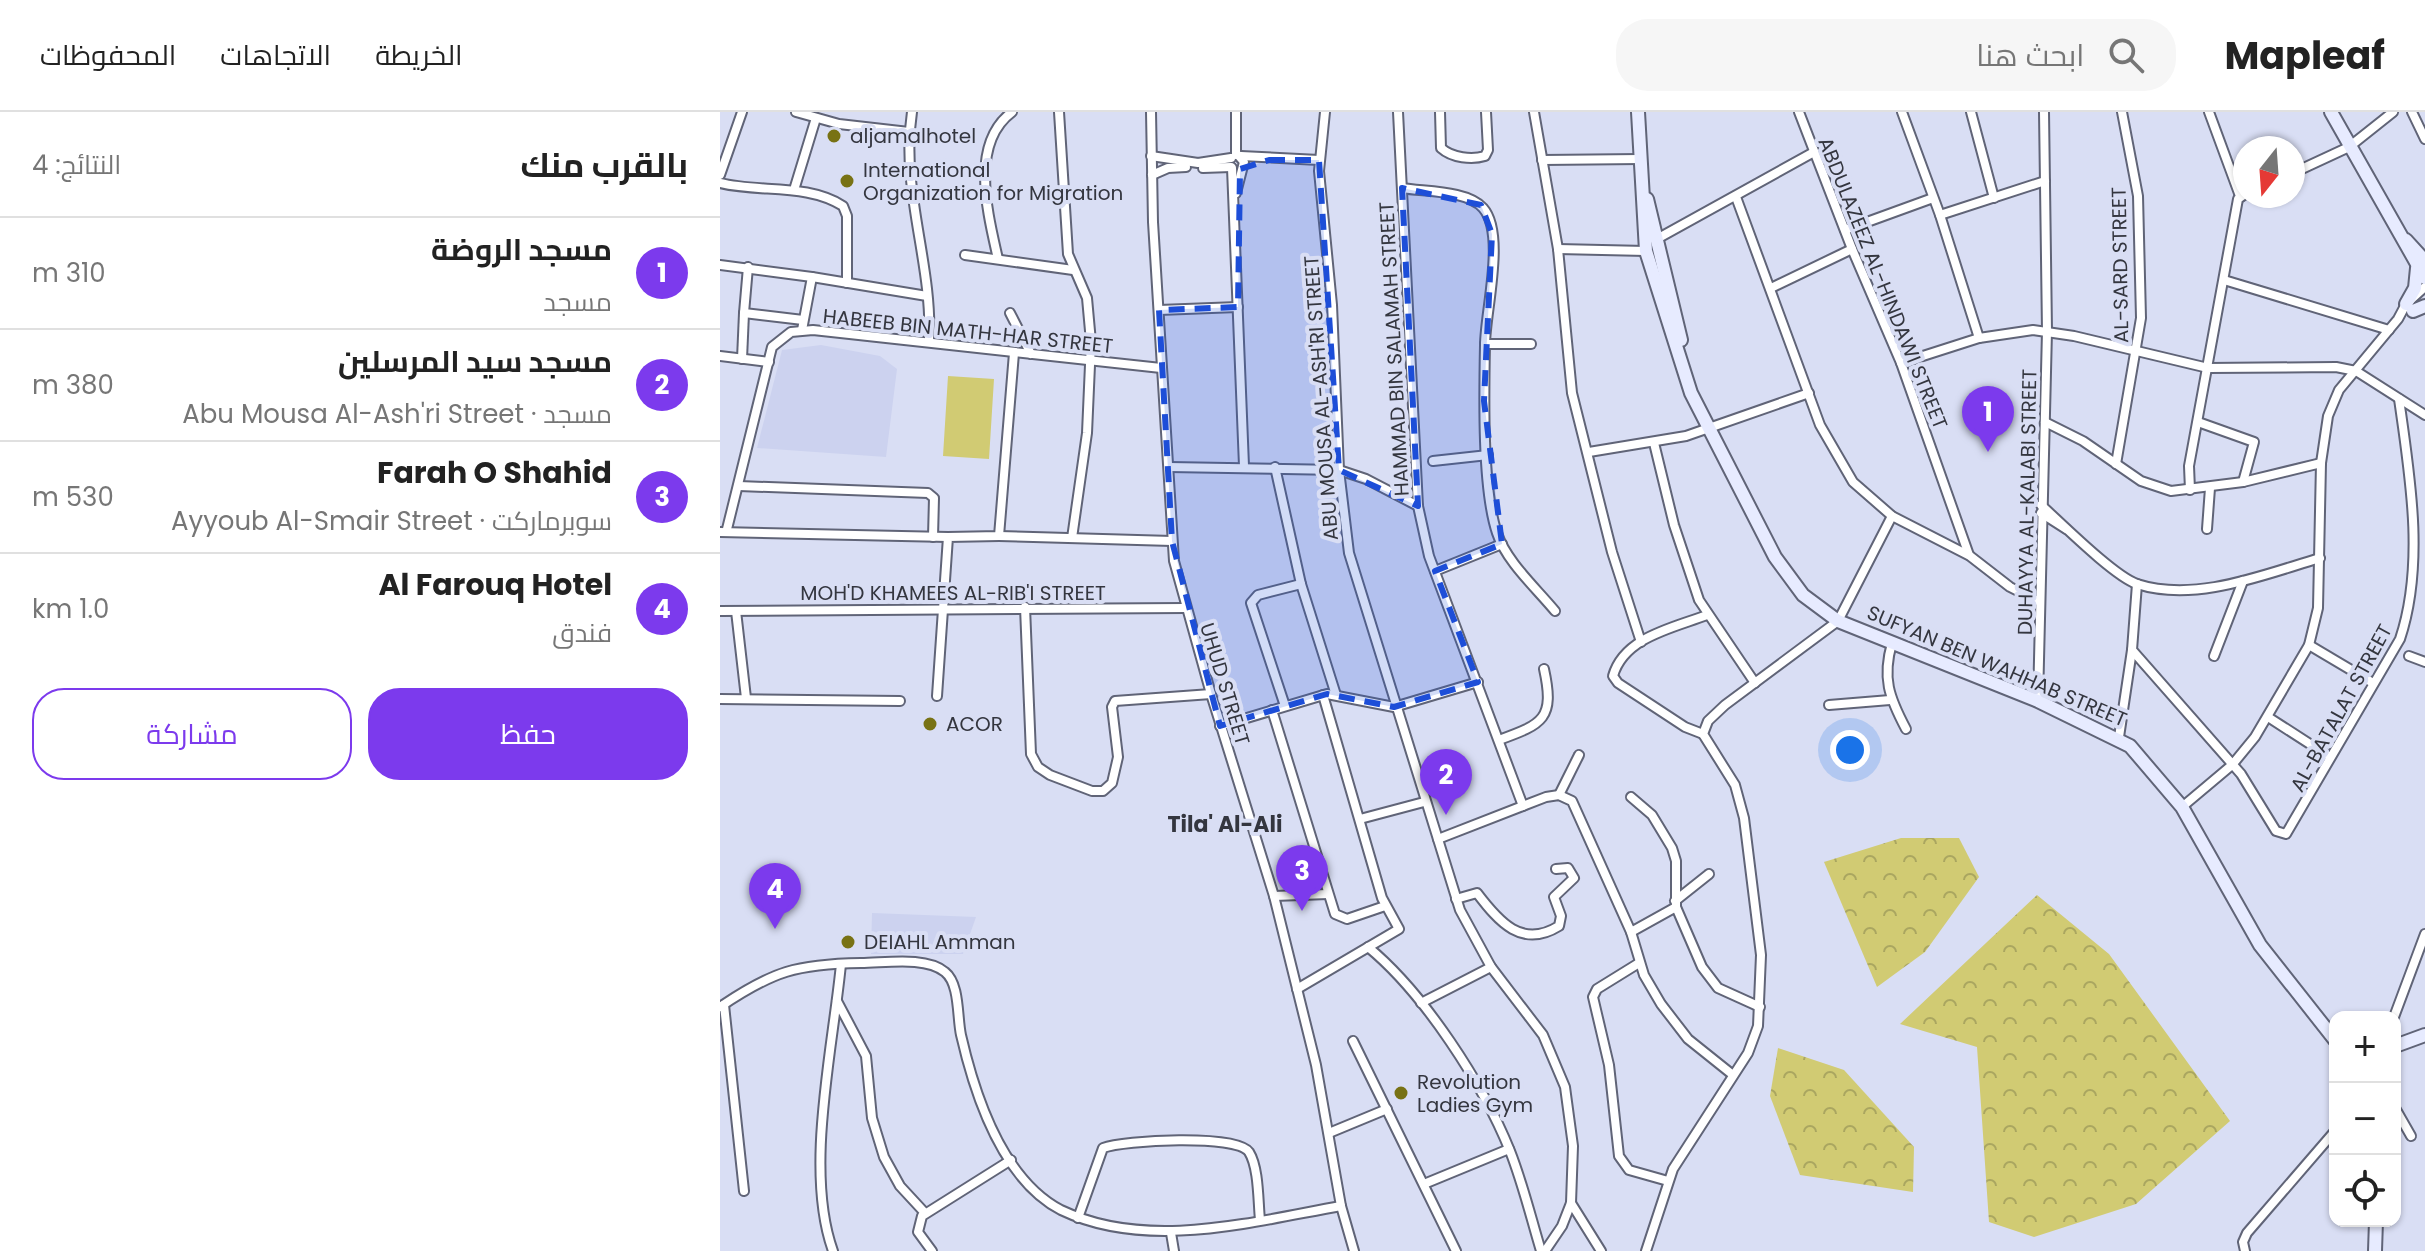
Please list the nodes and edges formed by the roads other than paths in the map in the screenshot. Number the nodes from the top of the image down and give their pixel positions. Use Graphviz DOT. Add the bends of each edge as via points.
graph roads {
  1 [pos="742,112"];
  2 [pos="796,112"];
  3 [pos="912,112"];
  4 [pos="1012,112"];
  5 [pos="1059,112"];
  6 [pos="1151,112"];
  7 [pos="1236,112"];
  8 [pos="1325,112"];
  9 [pos="1398,112"];
  10 [pos="1440,112"];
  11 [pos="1486,112"];
  12 [pos="1534,112"];
  13 [pos="1638,112"];
  14 [pos="1799,112"];
  15 [pos="1902,112"];
  16 [pos="1971,112"];
  17 [pos="2044,112"];
  18 [pos="2122,112"];
  19 [pos="2209,112"];
  20 [pos="2331,112"];
  21 [pos="2393,112"];
  22 [pos="2412,112"];
  23 [pos="816,118"];
  24 [pos="909,132"];
  25 [pos="2425,139"];
  26 [pos="2349,147"];
  27 [pos="1814,152"];
  28 [pos="1151,156"];
  29 [pos="1641,159"];
  30 [pos="1319,160"];
  31 [pos="1542,160"];
  32 [pos="1236,163"];
  33 [pos="2305,167"];
  34 [pos="2233,171"];
  35 [pos="720,175"];
  36 [pos="1152,175"];
  37 [pos="2045,181"];
  38 [pos="720,183"];
  39 [pos="1402,188"];
  40 [pos="794,190"];
  41 [pos="1644,192"];
  42 [pos="1736,197"];
  43 [pos="1933,198"];
  44 [pos="1994,198"];
  45 [pos="2240,208"];
  46 [pos="1940,215"];
  47 [pos="1845,230"];
  48 [pos="1655,240"];
  49 [pos="1558,249"];
  50 [pos="1852,249"];
  51 [pos="1646,251"];
  52 [pos="965,255"];
  53 [pos="998,259"];
  54 [pos="720,265"];
  55 [pos="2423,265"];
  56 [pos="748,267"];
  57 [pos="1073,270"];
  58 [pos="812,277"];
  59 [pos="2224,280"];
  60 [pos="847,283"];
  61 [pos="2425,287"];
  62 [pos="1771,288"];
  63 [pos="927,296"];
  64 [pos="2425,300"];
  65 [pos="1238,307"];
  66 [pos="2414,307"];
  67 [pos="1159,310"];
  68 [pos="744,313"];
  69 [pos="1010,313"];
  70 [pos="803,325"];
  71 [pos="2389,330"];
  72 [pos="2047,331"];
  73 [pos="1979,338"];
  74 [pos="929,340"];
  75 [pos="1485,344"];
  76 [pos="1531,344"];
  77 [pos="2137,352"];
  78 [pos="1014,353"];
  79 [pos="1031,354"];
  80 [pos="720,356"];
  81 [pos="742,359"];
  82 [pos="769,362"];
  83 [pos="1091,362"];
  84 [pos="1901,363"];
  85 [pos="1161,368"];
  86 [pos="2208,368"];
  87 [pos="2356,371"];
  88 [pos="1809,393"];
  89 [pos="2399,399"];
  90 [pos="1703,411"];
  91 [pos="2425,415"];
  92 [pos="2045,422"];
  93 [pos="2198,422"];
  94 [pos="1711,426"];
  95 [pos="1654,443"];
  96 [pos="1589,452"];
  97 [pos="1488,455"];
  98 [pos="1433,461"];
  99 [pos="2321,463"];
  100 [pos="2116,464"];
  101 [pos="1244,466"];
  102 [pos="1169,467"];
  103 [pos="1275,467"];
  104 [pos="1339,470"];
  105 [pos="2243,482"];
  106 [pos="739,486"];
  107 [pos="2210,488"];
  108 [pos="2190,490"];
  109 [pos="1418,506"];
  110 [pos="2041,509"];
  111 [pos="1892,516"];
  112 [pos="2060,526"];
  113 [pos="2207,529"];
  114 [pos="724,530"];
  115 [pos="2071,530"];
  116 [pos="999,536"];
  117 [pos="933,537"];
  118 [pos="948,537"];
  119 [pos="1072,538"];
  120 [pos="2040,538"];
  121 [pos="1172,541"];
  122 [pos="1502,544"];
  123 [pos="1970,556"];
  124 [pos="2320,558"];
  125 [pos="1435,571"];
  126 [pos="2243,581"];
  127 [pos="1301,584"];
  128 [pos="2137,584"];
  129 [pos="2038,601"];
  130 [pos="1025,607"];
  131 [pos="1186,608"];
  132 [pos="944,609"];
  133 [pos="720,611"];
  134 [pos="736,611"];
  135 [pos="1555,611"];
  136 [pos="1707,615"];
  137 [pos="1838,621"];
  138 [pos="1641,642"];
  139 [pos="1892,643"];
  140 [pos="2309,645"];
  141 [pos="2132,650"];
  142 [pos="2214,656"];
  143 [pos="2409,656"];
  144 [pos="2425,662"];
  145 [pos="1544,669"];
  146 [pos="1478,682"];
  147 [pos="1755,683"];
  148 [pos="2373,683"];
  149 [pos="1211,694"];
  150 [pos="1323,695"];
  151 [pos="1336,695"];
  152 [pos="937,696"];
  153 [pos="746,698"];
  154 [pos="720,699"];
  155 [pos="1890,700"];
  156 [pos="900,701"];
  157 [pos="2038,701"];
  158 [pos="1829,705"];
  159 [pos="1285,706"];
  160 [pos="1394,707"];
  161 [pos="1272,710"];
  162 [pos="2268,717"];
  163 [pos="1220,726"];
  164 [pos="1906,729"];
  165 [pos="1703,734"];
  166 [pos="2119,737"];
  167 [pos="1499,740"];
  168 [pos="1579,755"];
  169 [pos="2330,757"];
  170 [pos="2232,765"];
  171 [pos="1559,795"];
  172 [pos="1631,797"];
  173 [pos="1424,802"];
  174 [pos="1523,806"];
  175 [pos="2182,807"];
  176 [pos="1360,819"];
  177 [pos="1438,839"];
  178 [pos="1556,869"];
  179 [pos="1709,874"];
  180 [pos="1328,894"];
  181 [pos="1274,896"];
  182 [pos="1456,899"];
  183 [pos="1676,904"];
  184 [pos="1385,906"];
  185 [pos="1631,932"];
  186 [pos="2425,934"];
  187 [pos="1368,947"];
  188 [pos="1639,963"];
  189 [pos="841,964"];
  190 [pos="1491,967"];
  191 [pos="1297,989"];
  192 [pos="837,1000"];
  193 [pos="1421,1003"];
  194 [pos="722,1006"];
  195 [pos="1760,1007"];
  196 [pos="2396,1011"];
  197 [pos="2329,1032"];
  198 [pos="2425,1035"];
  199 [pos="1353,1041"];
  200 [pos="2401,1044"];
  201 [pos="1733,1075"];
  202 [pos="1387,1109"];
  203 [pos="2401,1118"];
  204 [pos="1329,1133"];
  205 [pos="2411,1136"];
  206 [pos="2329,1138"];
  207 [pos="1509,1149"];
  208 [pos="1011,1160"];
  209 [pos="1668,1181"];
  210 [pos="1424,1184"];
  211 [pos="744,1191"];
  212 [pos="1571,1203"];
  213 [pos="1341,1206"];
  214 [pos="925,1213"];
  215 [pos="1078,1218"];
  216 [pos="1260,1220"];
  217 [pos="2376,1227"];
  218 [pos="1171,1233"];
  219 [pos="833,1251"];
  220 [pos="932,1251"];
  221 [pos="1174,1251"];
  222 [pos="1354,1251"];
  223 [pos="1456,1251"];
  224 [pos="1543,1251"];
  225 [pos="1601,1251"];
  226 [pos="1646,1251"];
  227 [pos="2245,1251"];
  228 [pos="2375,1251"];
  1 -- 35 [label="street"];
  2 -- 23 [label="street"];
  3 -- 24 [label="street"];
  4 -- 53 [label="street" via="993,132 986,155"];
  5 -- 57 [label="street" via="1063,212"];
  6 -- 28 [label="street, UHUD STREET"];
  7 -- 32 [label="street"];
  8 -- 30 [label="street, ABU MOUSA AL-ASH'RI STREET"];
  9 -- 39 [label="street, HAMMAD BIN SALAMAH STREET"];
  10 -- 11 [label="street" via="1441,148 1478,158 1488,150"];
  12 -- 31 [label="street"];
  13 -- 29 [label="street, SUFYAN BEN WAHHAB STREET"];
  14 -- 27 [label="street, ABDULAZEEZ AL-HINDAWI STREET"];
  15 -- 43 [label="street"];
  16 -- 44 [label="street"];
  17 -- 37 [label="street, DUHAYYA AL-KALABI STREET"];
  18 -- 77 [label="street, AL-SARD STREET" via="2138,196"];
  19 -- 34 [label="street"];
  20 -- 26 [label="street"];
  21 -- 26 [label="street"];
  22 -- 25 [label="street"];
  23 -- 24 [label="street"];
  23 -- 40 [label="street"];
  24 -- 63 [label="street" via="911,193"];
  26 -- 33 [label="street"];
  26 -- 55 [label="street"];
  27 -- 42 [label="street"];
  27 -- 47 [label="street, ABDULAZEEZ AL-HINDAWI STREET"];
  28 -- 32 [label="street"];
  28 -- 36 [label="street, UHUD STREET"];
  29 -- 31 [label="street"];
  29 -- 41 [label="street, SUFYAN BEN WAHHAB STREET"];
  30 -- 32 [label="street"];
  30 -- 104 [label="street, ABU MOUSA AL-ASH'RI STREET"];
  31 -- 49 [label="street"];
  32 -- 36 [label="street" via="1172,168"];
  32 -- 65 [label="street"];
  36 -- 67 [label="street, UHUD STREET"];
  37 -- 44 [label="street"];
  37 -- 72 [label="street, DUHAYYA AL-KALABI STREET"];
  38 -- 40 [label="street"];
  39 -- 75 [label="street" via="1467,198 1486,212 1493,245"];
  39 -- 109 [label="street, HAMMAD BIN SALAMAH STREET"];
  40 -- 60 [label="street" via="838,202 846,210"];
  41 -- 48 [label="street, SUFYAN BEN WAHHAB STREET"];
  41 -- 51 [label="street, SUFYAN BEN WAHHAB STREET"];
  42 -- 48 [label="street"];
  42 -- 62 [label="street"];
  43 -- 46 [label="street"];
  43 -- 47 [label="street"];
  44 -- 46 [label="street"];
  45 -- 59 [label="street"];
  46 -- 73 [label="street"];
  47 -- 50 [label="street, ABDULAZEEZ AL-HINDAWI STREET"];
  48 -- 90 [label="street, SUFYAN BEN WAHHAB STREET"];
  49 -- 51 [label="street"];
  49 -- 96 [label="street" via="1568,368"];
  50 -- 62 [label="street"];
  50 -- 84 [label="street, ABDULAZEEZ AL-HINDAWI STREET"];
  51 -- 90 [label="street, SUFYAN BEN WAHHAB STREET" via="1691,393"];
  52 -- 53 [label="street"];
  53 -- 57 [label="street"];
  54 -- 56 [label="street"];
  55 -- 66 [label="street"];
  56 -- 58 [label="street"];
  56 -- 68 [label="street"];
  57 -- 83 [label="street" via="1087,298"];
  58 -- 60 [label="street"];
  58 -- 70 [label="street"];
  59 -- 71 [label="street"];
  59 -- 86 [label="street"];
  60 -- 63 [label="street"];
  61 -- 66 [label="street"];
  62 -- 88 [label="street"];
  63 -- 74 [label="street"];
  64 -- 66 [label="street"];
  65 -- 67 [label="street"];
  65 -- 101 [label="street"];
  66 -- 71 [label="street"];
  67 -- 85 [label="street, UHUD STREET"];
  68 -- 70 [label="street"];
  68 -- 81 [label="street"];
  69 -- 79 [label="street"];
  70 -- 74 [label="street, HABEEB BIN MATH-HAR STREET"];
  70 -- 82 [label="street, HABEEB BIN MATH-HAR STREET" via="776,342"];
  71 -- 87 [label="street"];
  72 -- 73 [label="street"];
  72 -- 77 [label="street"];
  72 -- 92 [label="street, DUHAYYA AL-KALABI STREET"];
  73 -- 84 [label="street"];
  74 -- 78 [label="street, HABEEB BIN MATH-HAR STREET"];
  75 -- 76 [label="street"];
  75 -- 97 [label="street"];
  77 -- 86 [label="street"];
  77 -- 100 [label="street, AL-SARD STREET"];
  78 -- 79 [label="street, HABEEB BIN MATH-HAR STREET"];
  78 -- 116 [label="street"];
  79 -- 83 [label="street, HABEEB BIN MATH-HAR STREET"];
  80 -- 81 [label="street"];
  81 -- 82 [label="street"];
  82 -- 106 [label="street, HABEEB BIN MATH-HAR STREET"];
  83 -- 85 [label="street, HABEEB BIN MATH-HAR STREET"];
  83 -- 119 [label="street"];
  84 -- 123 [label="street, ABDULAZEEZ AL-HINDAWI STREET"];
  85 -- 102 [label="street, UHUD STREET"];
  86 -- 87 [label="street"];
  86 -- 93 [label="street"];
  87 -- 89 [label="street"];
  87 -- 99 [label="street" via="2333,400"];
  88 -- 94 [label="street"];
  88 -- 111 [label="street" via="1841,464 1865,495"];
  89 -- 91 [label="street"];
  89 -- 148 [label="street, AL-BATALAT STREET" via="2415,537 2412,595 2400,639"];
  90 -- 94 [label="street, SUFYAN BEN WAHHAB STREET"];
  92 -- 100 [label="street"];
  92 -- 110 [label="street, DUHAYYA AL-KALABI STREET"];
  93 -- 105 [label="street" via="2254,442"];
  93 -- 108 [label="street"];
  94 -- 95 [label="street"];
  94 -- 137 [label="street, SUFYAN BEN WAHHAB STREET" via="1781,566 1803,595"];
  95 -- 96 [label="street"];
  95 -- 136 [label="street" via="1675,530"];
  96 -- 138 [label="street" via="1612,552"];
  97 -- 98 [label="street"];
  97 -- 122 [label="street"];
  99 -- 105 [label="street"];
  99 -- 124 [label="street"];
  100 -- 108 [label="street" via="2155,487"];
  101 -- 102 [label="street"];
  101 -- 103 [label="street"];
  102 -- 121 [label="street, UHUD STREET"];
  103 -- 104 [label="street"];
  103 -- 127 [label="street"];
  104 -- 109 [label="street"];
  104 -- 160 [label="street, ABU MOUSA AL-ASH'RI STREET" via="1351,564"];
  105 -- 107 [label="street"];
  106 -- 114 [label="street, HABEEB BIN MATH-HAR STREET"];
  106 -- 117 [label="street" via="928,493 934,498"];
  107 -- 108 [label="street"];
  107 -- 113 [label="street"];
  109 -- 125 [label="street, HAMMAD BIN SALAMAH STREET"];
  110 -- 112 [label="street"];
  110 -- 115 [label="street"];
  110 -- 120 [label="street, DUHAYYA AL-KALABI STREET"];
  111 -- 123 [label="street"];
  111 -- 137 [label="street"];
  112 -- 115 [label="street"];
  112 -- 120 [label="street"];
  114 -- 117 [label="street"];
  115 -- 128 [label="street"];
  116 -- 118 [label="street"];
  116 -- 119 [label="street"];
  117 -- 118 [label="street"];
  118 -- 132 [label="street"];
  119 -- 121 [label="street"];
  120 -- 129 [label="street, DUHAYYA AL-KALABI STREET"];
  121 -- 131 [label="street, UHUD STREET"];
  122 -- 125 [label="street"];
  122 -- 135 [label="street"];
  123 -- 129 [label="street"];
  124 -- 126 [label="street"];
  124 -- 140 [label="street" via="2318,608"];
  125 -- 146 [label="street, HAMMAD BIN SALAMAH STREET"];
  126 -- 128 [label="street" via="2187,588"];
  126 -- 142 [label="street"];
  127 -- 151 [label="street"];
  127 -- 159 [label="street" via="1258,595 1251,603"];
  128 -- 141 [label="street"];
  129 -- 157 [label="street, DUHAYYA AL-KALABI STREET"];
  130 -- 131 [label="street, MOH'D KHAMEES AL-RIB'I STREET"];
  130 -- 132 [label="street, MOH'D KHAMEES AL-RIB'I STREET"];
  130 -- 149 [label="street" via="1031,754 1050,775 1103,791 1112,783 1118,757 1115,701"];
  131 -- 149 [label="street, UHUD STREET"];
  132 -- 134 [label="street, MOH'D KHAMEES AL-RIB'I STREET"];
  132 -- 152 [label="street"];
  133 -- 134 [label="street, MOH'D KHAMEES AL-RIB'I STREET"];
  134 -- 153 [label="street"];
  136 -- 138 [label="street"];
  136 -- 147 [label="street"];
  137 -- 139 [label="street, SUFYAN BEN WAHHAB STREET"];
  137 -- 147 [label="street"];
  138 -- 165 [label="street" via="1617,664 1614,679"];
  139 -- 155 [label="street" via="1885,679"];
  139 -- 157 [label="street, SUFYAN BEN WAHHAB STREET"];
  140 -- 148 [label="street"];
  140 -- 162 [label="street"];
  141 -- 166 [label="street"];
  141 -- 170 [label="street"];
  143 -- 144 [label="street"];
  145 -- 167 [label="street" via="1550,700 1544,719"];
  146 -- 160 [label="street"];
  146 -- 167 [label="street, HAMMAD BIN SALAMAH STREET"];
  147 -- 165 [label="street" via="1716,713"];
  148 -- 169 [label="street, AL-BATALAT STREET"];
  149 -- 163 [label="street, UHUD STREET"];
  150 -- 151 [label="street"];
  150 -- 159 [label="street"];
  150 -- 176 [label="street"];
  151 -- 160 [label="street"];
  153 -- 154 [label="street"];
  153 -- 156 [label="street"];
  155 -- 158 [label="street"];
  155 -- 164 [label="street"];
  157 -- 166 [label="street, SUFYAN BEN WAHHAB STREET"];
  159 -- 161 [label="street"];
  160 -- 173 [label="street, ABU MOUSA AL-ASH'RI STREET"];
  161 -- 163 [label="street"];
  161 -- 180 [label="street"];
  162 -- 169 [label="street"];
  162 -- 170 [label="street"];
  163 -- 181 [label="street, UHUD STREET"];
  165 -- 195 [label="street" via="1735,785 1744,818 1761,955"];
  166 -- 175 [label="street, SUFYAN BEN WAHHAB STREET"];
  167 -- 174 [label="street, HAMMAD BIN SALAMAH STREET"];
  168 -- 171 [label="street"];
  169 -- 170 [label="street, AL-BATALAT STREET" via="2282,835"];
  170 -- 175 [label="street"];
  171 -- 174 [label="street"];
  171 -- 185 [label="street" via="1576,807"];
  172 -- 183 [label="street" via="1652,815 1672,848"];
  173 -- 176 [label="street"];
  173 -- 177 [label="street, ABU MOUSA AL-ASH'RI STREET"];
  174 -- 177 [label="street"];
  175 -- 197 [label="street, SUFYAN BEN WAHHAB STREET" via="2260,945"];
  176 -- 184 [label="street"];
  177 -- 182 [label="street, ABU MOUSA AL-ASH'RI STREET"];
  178 -- 182 [label="street" via="1568,868 1574,878 1554,897 1560,925 1537,937 1496,917 1477,893"];
  179 -- 183 [label="street"];
  180 -- 181 [label="street"];
  180 -- 184 [label="street" via="1341,918"];
  181 -- 191 [label="street, UHUD STREET"];
  182 -- 190 [label="street, ABU MOUSA AL-ASH'RI STREET"];
  183 -- 185 [label="street"];
  183 -- 195 [label="street" via="1710,980"];
  184 -- 187 [label="street" via="1398,931"];
  185 -- 188 [label="street"];
  186 -- 196 [label="street"];
  187 -- 191 [label="street"];
  187 -- 193 [label="street"];
  188 -- 201 [label="street" via="1677,1027"];
  188 -- 209 [label="street" via="1597,989 1593,997 1609,1065 1619,1156 1629,1170"];
  189 -- 192 [label="street"];
  189 -- 194 [label="street" via="775,973"];
  189 -- 208 [label="street" via="912,963 947,973 972,1074"];
  190 -- 193 [label="street"];
  190 -- 212 [label="street, ABU MOUSA AL-ASH'RI STREET" via="1543,1035 1565,1087 1573,1146"];
  191 -- 204 [label="street, UHUD STREET"];
  192 -- 214 [label="street" via="866,1056 872,1118 884,1157 900,1186"];
  192 -- 219 [label="street" via="822,1156"];
  193 -- 207 [label="street" via="1472,1079"];
  194 -- 211 [label="street"];
  195 -- 201 [label="street" via="1754,1042"];
  198 -- 200 [label="street"];
  199 -- 202 [label="street"];
  201 -- 209 [label="street"];
  202 -- 204 [label="street"];
  202 -- 210 [label="street"];
  203 -- 205 [label="street"];
  204 -- 213 [label="street, UHUD STREET"];
  206 -- 227 [label="street" via="2247,1233"];
  207 -- 210 [label="street"];
  207 -- 224 [label="street"];
  208 -- 214 [label="street"];
  208 -- 215 [label="street" via="1036,1193"];
  209 -- 226 [label="street"];
  210 -- 223 [label="street"];
  212 -- 224 [label="street, ABU MOUSA AL-ASH'RI STREET"];
  212 -- 225 [label="street"];
  213 -- 216 [label="street"];
  213 -- 222 [label="street, UHUD STREET"];
  214 -- 220 [label="street" via="917,1228"];
  215 -- 216 [label="street" via="1103,1148 1219,1141 1241,1146 1251,1155"];
  215 -- 218 [label="street" via="1121,1231"];
  216 -- 218 [label="street"];
  217 -- 228 [label="street"];
  218 -- 221 [label="street"];
}
